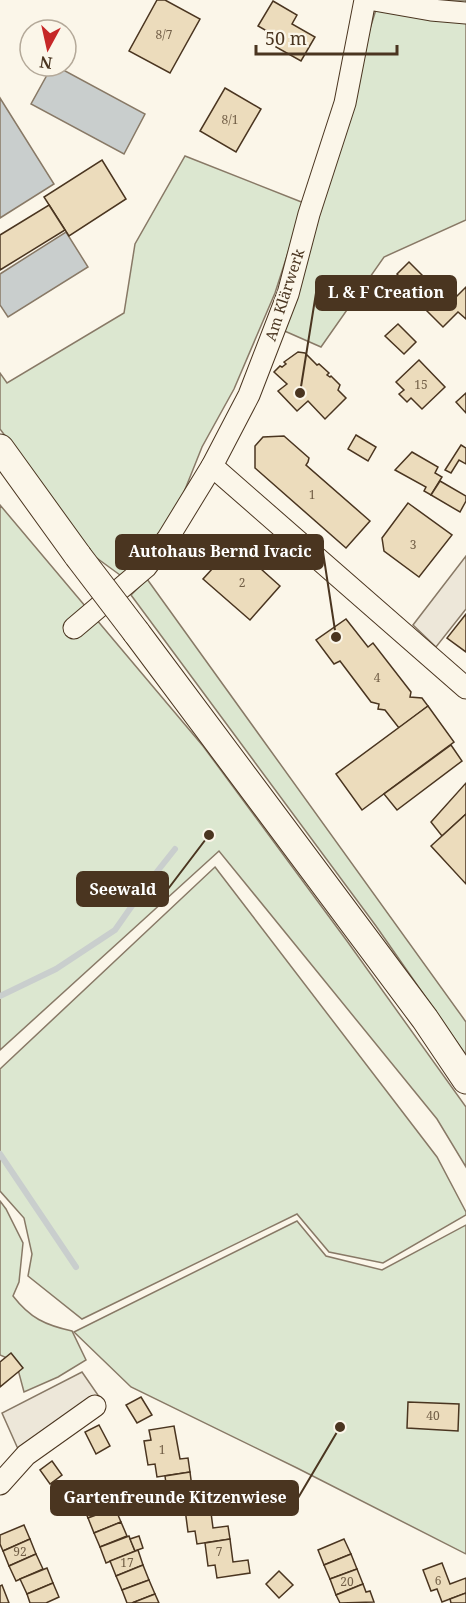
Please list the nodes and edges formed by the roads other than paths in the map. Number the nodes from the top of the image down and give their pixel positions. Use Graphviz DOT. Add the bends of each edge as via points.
graph roads {
  1 [pos="365,0"];
  2 [pos="374,0"];
  3 [pos="466,13"];
  4 [pos="0,448"];
  5 [pos="212,466"];
  6 [pos="74,628"];
  7 [pos="466,688"];
  8 [pos="466,1080"];
  9 [pos="95,1406"];
  10 [pos="0,1484"];
  1 -- 5 [label="street, Am Klärwerk" via="345,103 288,294 249,395"];
  2 -- 3 [label="street"];
  4 -- 8 [label="main road, bridge" via="425,1019"];
  5 -- 6 [label="street, Am Klärwerk" via="146,567"];
  5 -- 7 [label="street"];
  9 -- 10 [label="street" via="26,1455"];
}
